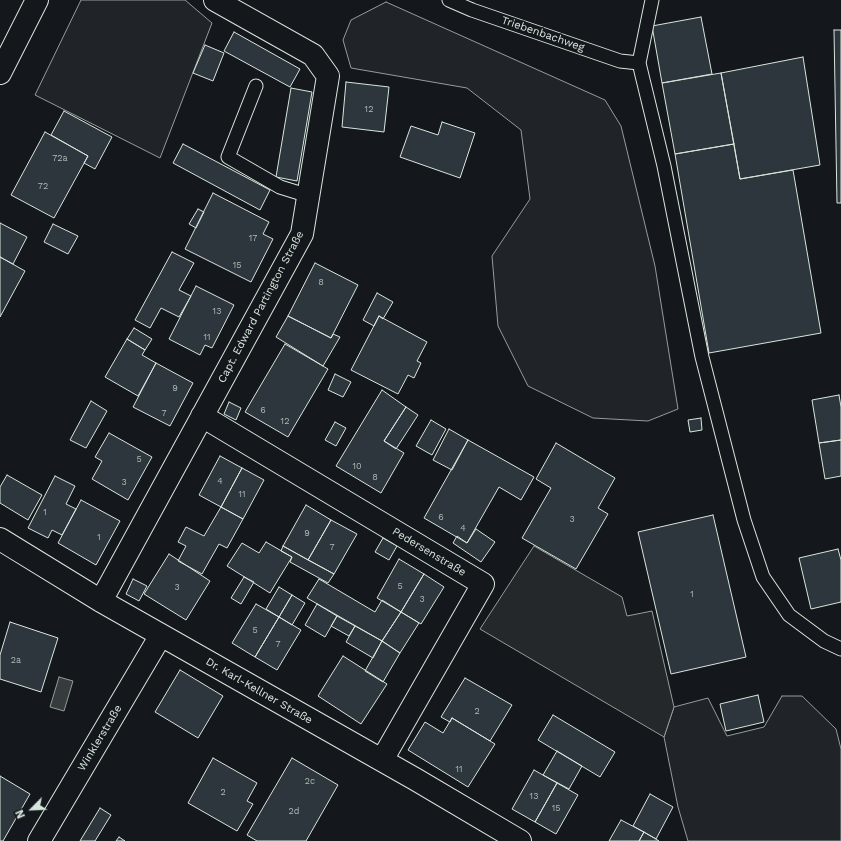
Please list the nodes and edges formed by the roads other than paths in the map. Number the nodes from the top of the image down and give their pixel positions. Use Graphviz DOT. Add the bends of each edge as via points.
graph roads {
  1 [pos="37,0"];
  2 [pos="215,0"];
  3 [pos="449,0"];
  4 [pos="652,0"];
  5 [pos="639,64"];
  6 [pos="0,73"];
  7 [pos="256,86"];
  8 [pos="309,196"];
  9 [pos="202,416"];
  10 [pos="0,539"];
  11 [pos="101,601"];
  12 [pos="161,635"];
  13 [pos="841,649"];
  14 [pos="382,760"];
  15 [pos="39,841"];
  16 [pos="520,841"];
  1 -- 6 [label="street"];
  2 -- 8 [label="street, Capt. Edward Partington Straße" via="313,55 328,76"];
  3 -- 5 [label="lane, Triebenbachweg" via="620,61"];
  4 -- 5 [label="lane"];
  5 -- 13 [label="lane" via="664,166 702,357 744,520 763,577 789,614 824,641"];
  7 -- 8 [label="lane" via="228,157 280,187"];
  8 -- 9 [label="street, Capt. Edward Partington Straße" via="302,234"];
  9 -- 11 [label="street, Capt. Edward Partington Straße"];
  9 -- 14 [label="street, Pedersenstraße" via="483,584"];
  10 -- 11 [label="street, Dr. Karl-Kellner Straße"];
  11 -- 12 [label="street, Dr. Karl-Kellner Straße"];
  12 -- 14 [label="street, Dr. Karl-Kellner Straße"];
  12 -- 15 [label="street, Winklerstraße"];
  14 -- 16 [label="street, Dr. Karl-Kellner Straße"];
}
